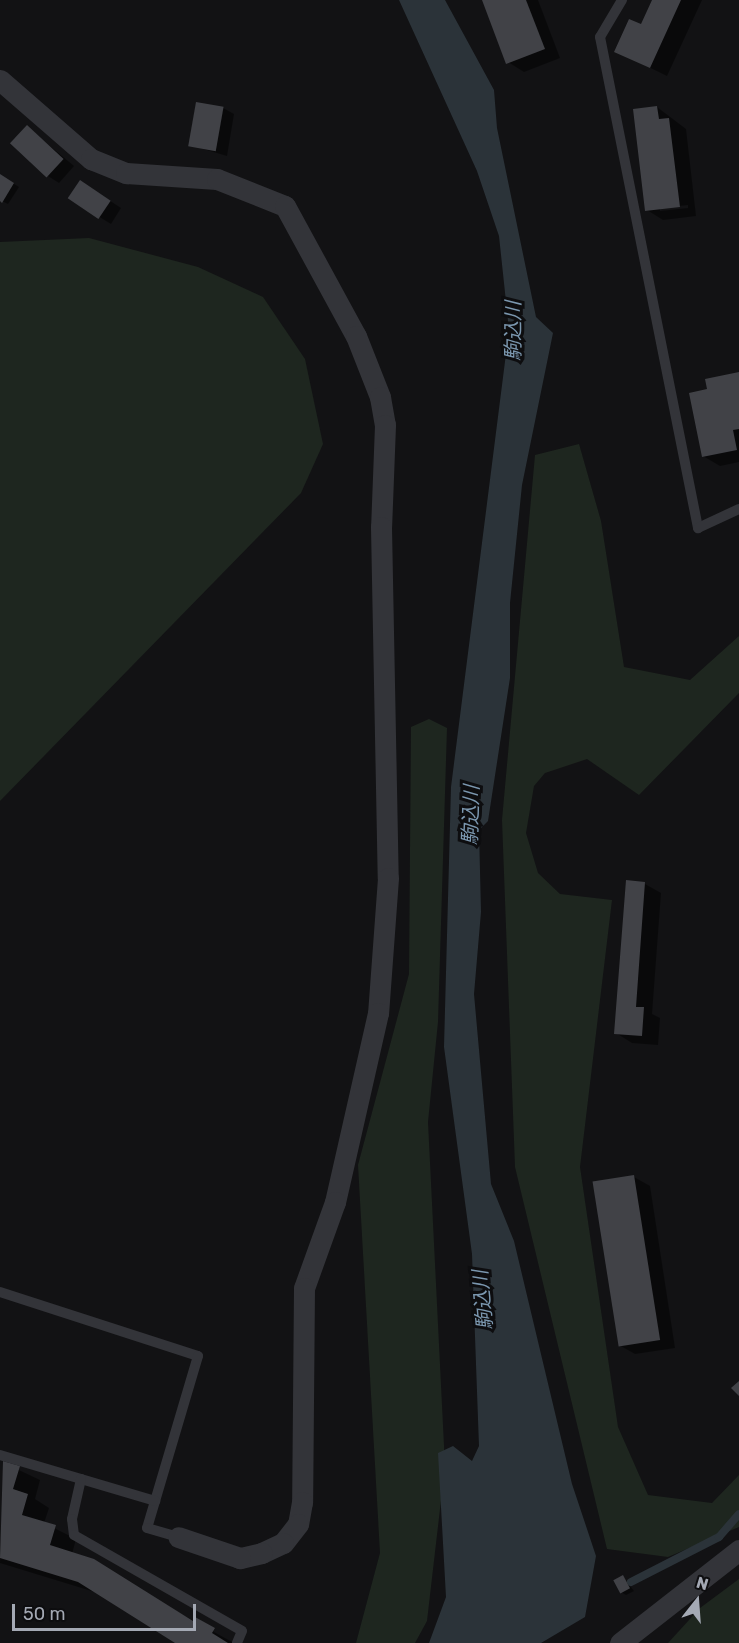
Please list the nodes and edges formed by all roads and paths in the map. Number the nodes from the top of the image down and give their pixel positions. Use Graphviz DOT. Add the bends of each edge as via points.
graph roads {
  1 [pos="621,0"];
  2 [pos="0,80"];
  3 [pos="739,509"];
  4 [pos="0,1292"];
  5 [pos="0,1455"];
  6 [pos="81,1479"];
  7 [pos="155,1501"];
  8 [pos="177,1537"];
  9 [pos="739,1550"];
  10 [pos="237,1643"];
  11 [pos="620,1643"];
  1 -- 3 [label="lane" via="600,37 698,528"];
  2 -- 8 [label="street" via="91,159 126,173 217,178 285,206 356,336 385,425 381,539 388,878 378,1013 335,1202 304,1288 302,1502 298,1524 283,1543 240,1558"];
  4 -- 7 [label="lane" via="198,1356"];
  5 -- 6 [label="lane"];
  6 -- 7 [label="lane"];
  6 -- 10 [label="lane" via="72,1519 74,1535 242,1631"];
  7 -- 8 [label="lane" via="147,1528"];
  9 -- 11 [label="street"];
}
